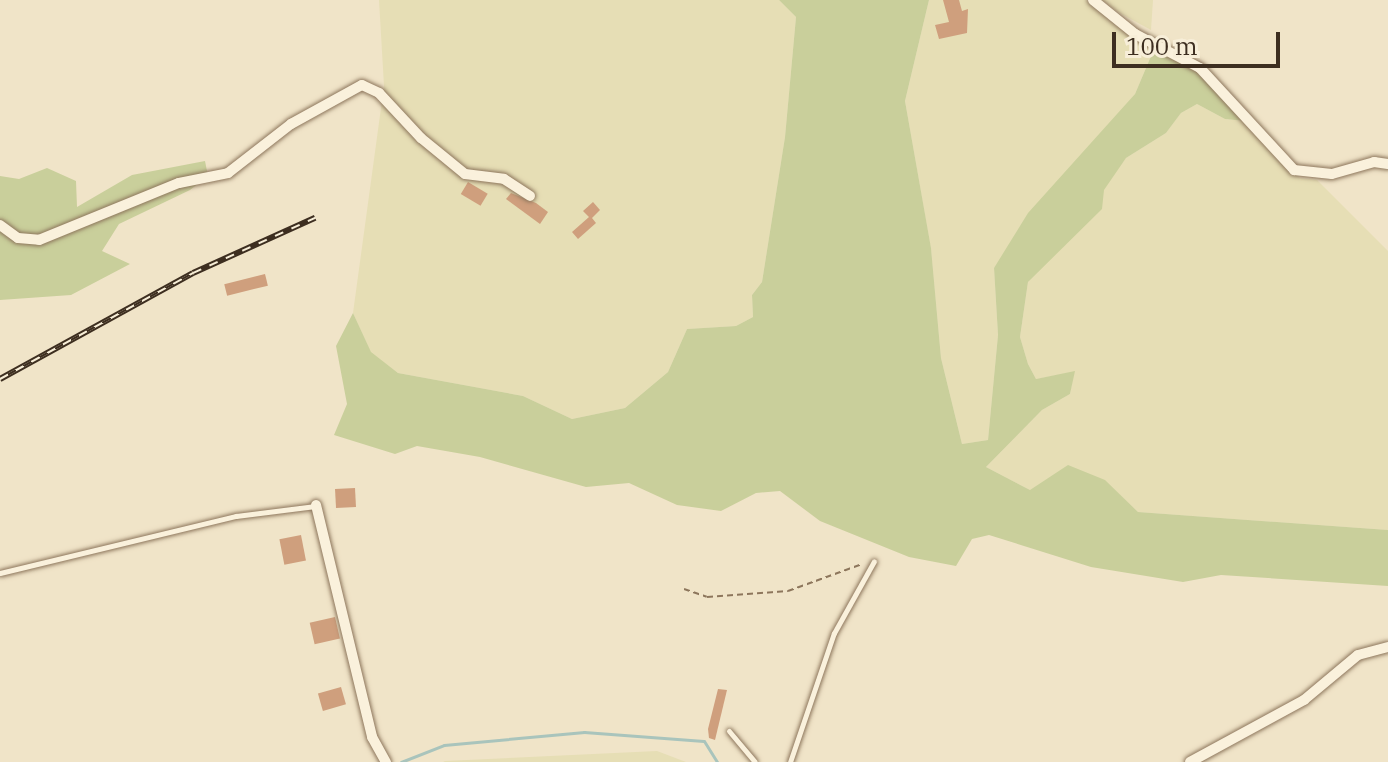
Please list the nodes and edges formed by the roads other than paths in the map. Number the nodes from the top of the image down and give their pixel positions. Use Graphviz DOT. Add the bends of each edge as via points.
graph roads {
  1 [pos="1093,0"];
  2 [pos="1388,164"];
  3 [pos="530,196"];
  4 [pos="0,225"];
  5 [pos="316,505"];
  6 [pos="874,561"];
  7 [pos="0,573"];
  8 [pos="1388,647"];
  9 [pos="729,731"];
  10 [pos="386,762"];
  11 [pos="755,762"];
  12 [pos="790,762"];
  13 [pos="1190,762"];
  1 -- 2 [label="street" via="1135,34 1200,68 1294,170 1320,175 1374,162"];
  3 -- 4 [label="street" via="504,179 465,174 379,93 362,85 291,124 228,173 179,183 39,240 18,238"];
  5 -- 7 [label="lane" via="236,516"];
  5 -- 10 [label="street" via="377,749"];
  6 -- 12 [label="lane" via="834,633"];
  8 -- 13 [label="street" via="1358,655 1304,700"];
  9 -- 11 [label="lane"];
}
